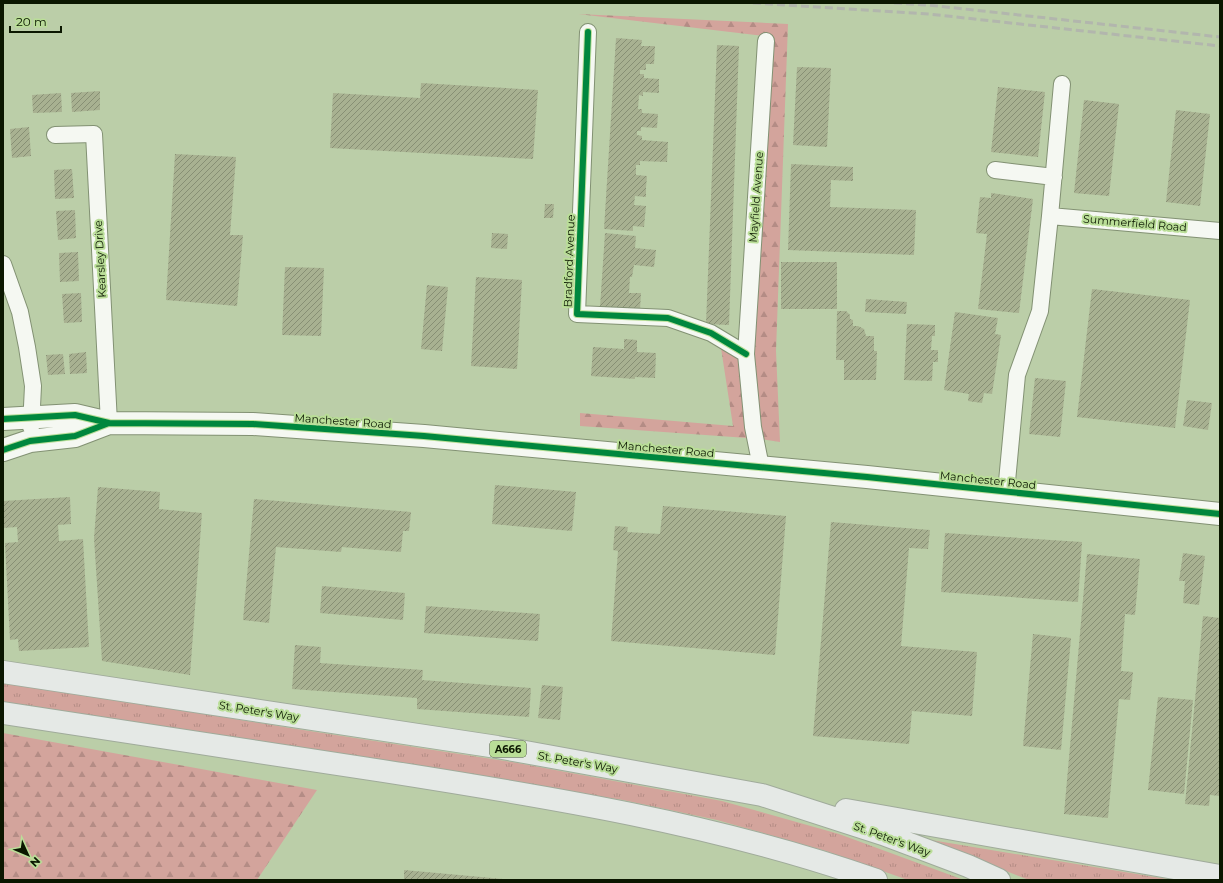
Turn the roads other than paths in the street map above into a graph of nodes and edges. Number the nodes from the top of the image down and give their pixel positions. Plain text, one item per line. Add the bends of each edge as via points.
1 (588, 32) dead end
2 (766, 41) dead end
3 (1062, 84) dead end
4 (55, 135) dead end
5 (995, 170) dead end
6 (1054, 176) junction
7 (1050, 216) junction
8 (1220, 230) edge
9 (3, 264) edge
10 (746, 354) junction
11 (31, 416) junction
12 (3, 419) edge
13 (109, 423) junction
14 (3, 441) edge
15 (30, 441) junction
16 (3, 450) edge
17 (761, 468) junction
18 (1006, 492) junction
19 (1220, 514) edge
20 (3, 672) edge
21 (3, 713) edge
22 (762, 795) junction
23 (1220, 876) edge
24 (876, 880) edge
25 (999, 880) edge

1 - 10 street, Bradford Avenue via 577,314 668,318 711,333
2 - 10 street, Mayfield Avenue
3 - 6 street
4 - 13 street, Kearsley Drive via 94,134
5 - 6 street
6 - 7 street
7 - 8 street, Summerfield Road
7 - 18 street via 1040,312 1017,375
9 - 11 street via 20,312 27,347 33,386
10 - 17 street via 753,427
11 - 12 main road, Manchester Road
11 - 13 main road, Manchester Road via 75,415
11 - 15 street
13 - 15 main road, Manchester Road via 75,436
13 - 17 main road, Manchester Road via 253,424 424,436
14 - 15 main road
15 - 16 main road, Manchester Road
17 - 18 main road, Manchester Road
18 - 19 main road, Manchester Road
20 - 22 highway, St. Peter's Way / A666 via 497,747
21 - 24 highway via 509,790 699,828 836,866
22 - 23 highway
22 - 25 highway, St. Peter's Way / A666 via 883,834

